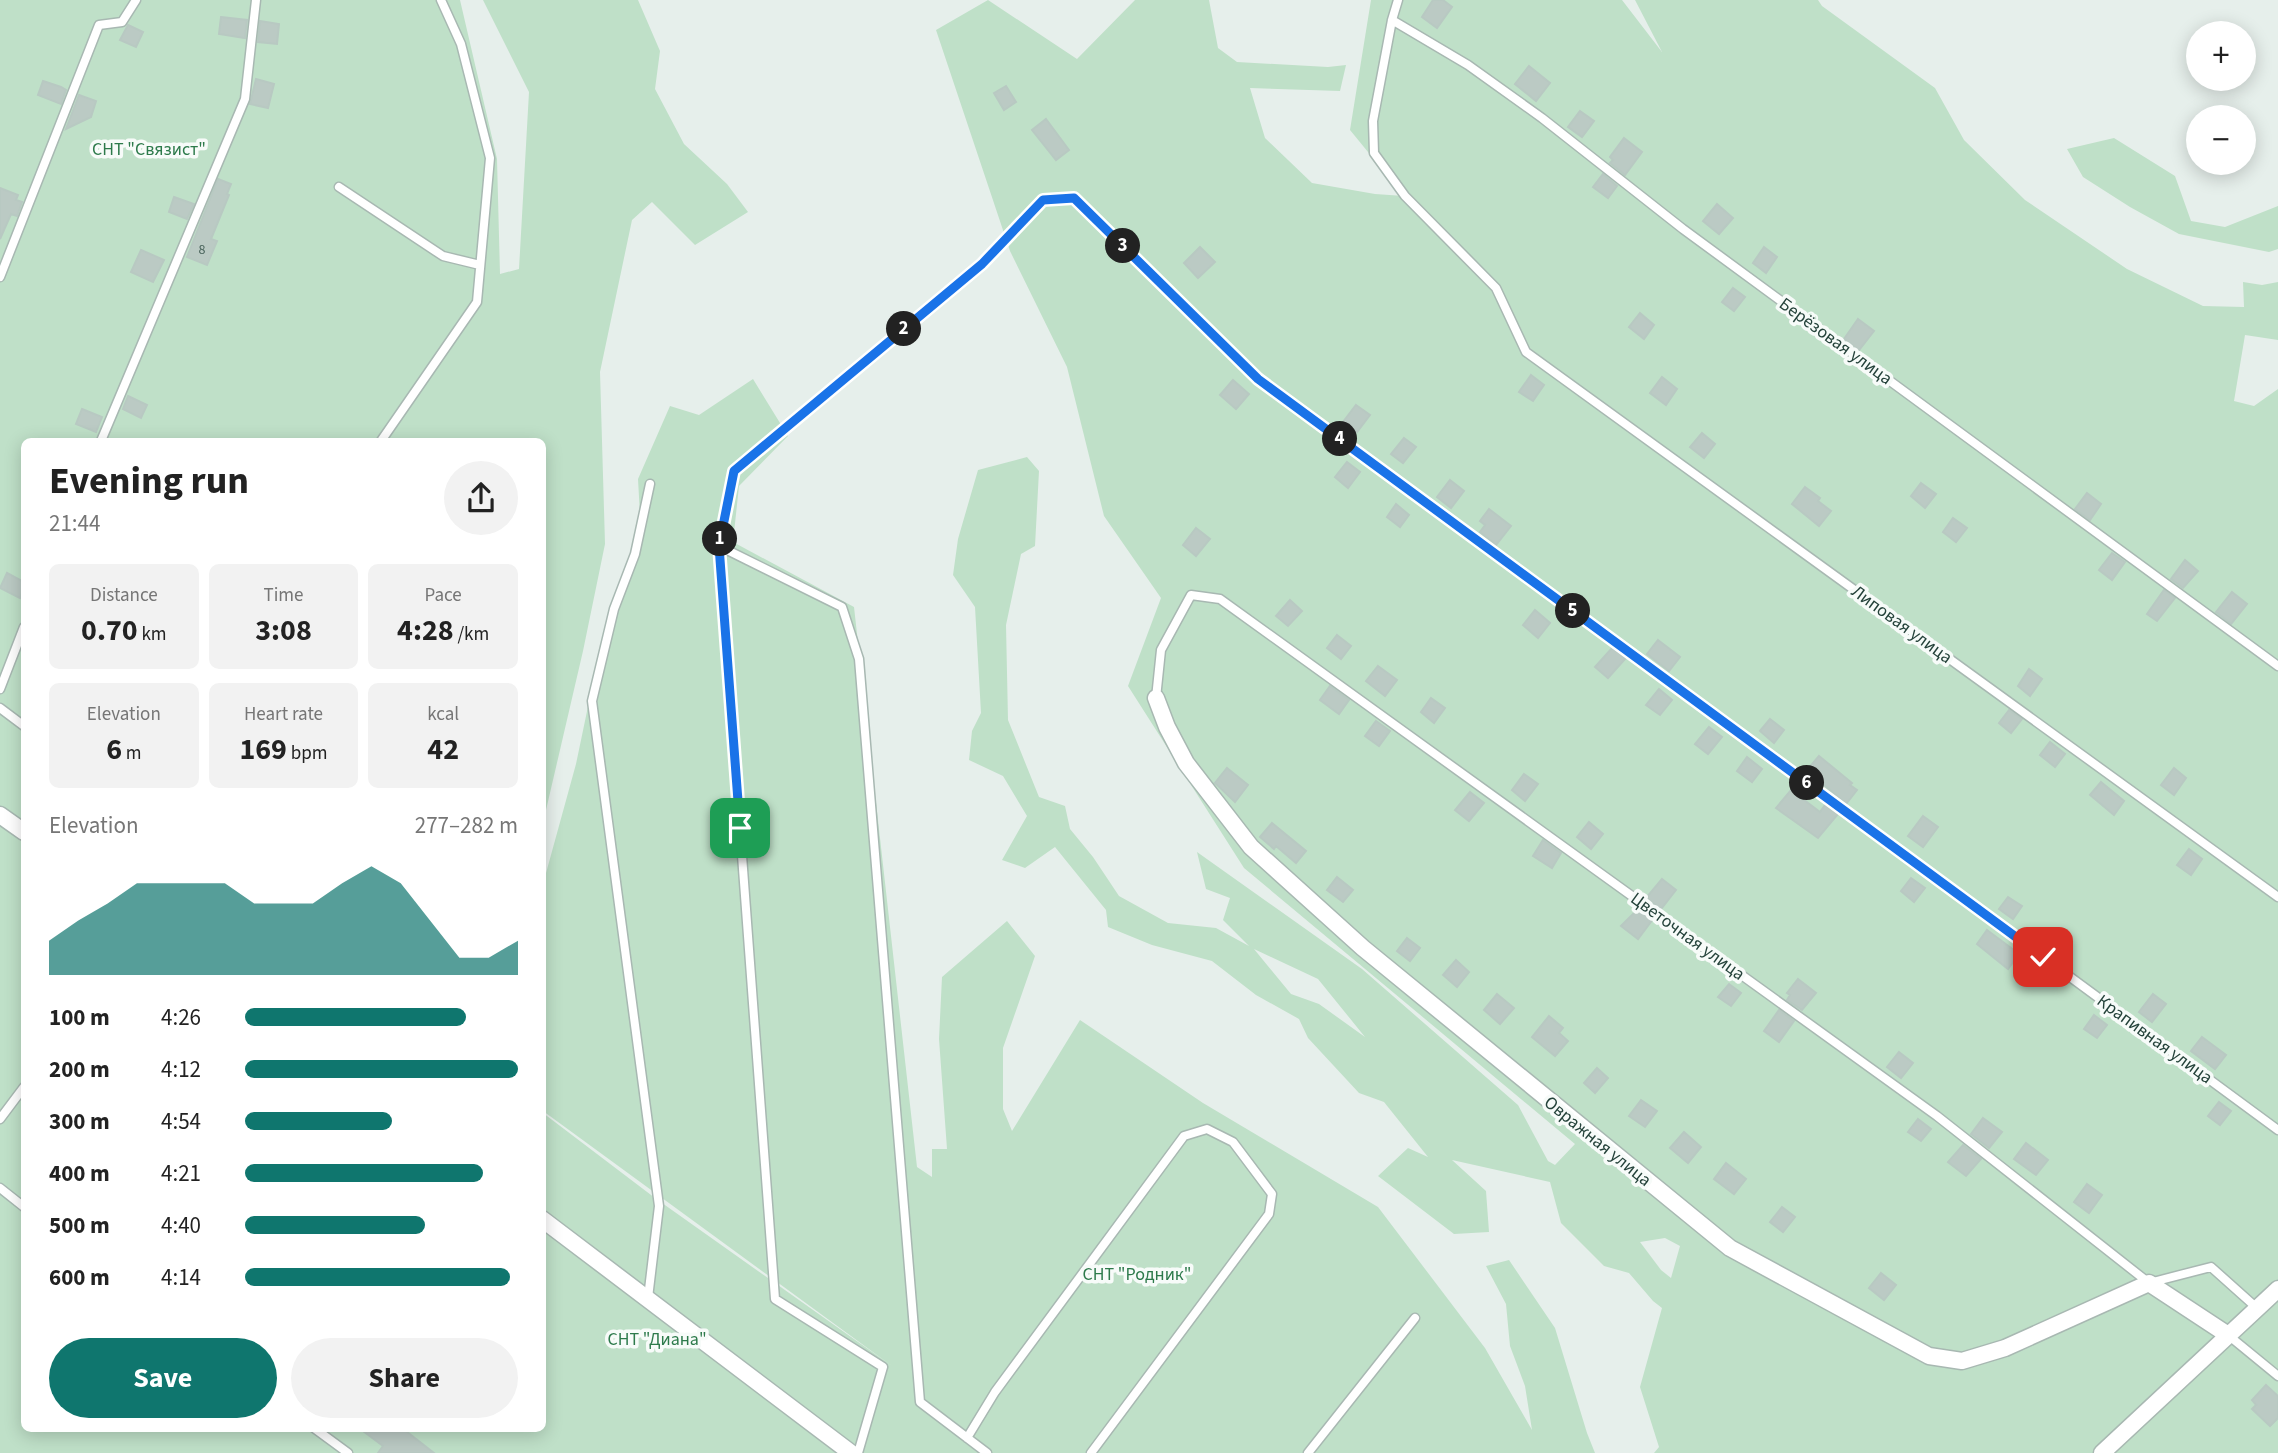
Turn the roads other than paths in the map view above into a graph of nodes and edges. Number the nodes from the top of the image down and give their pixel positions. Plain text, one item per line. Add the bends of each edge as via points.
1 (136, 0) edge
2 (256, 0) edge
3 (441, 0) edge
4 (1398, 0) edge
5 (1392, 20) junction
6 (339, 187) dead end
7 (480, 265) junction
8 (0, 277) edge
9 (102, 438) edge
10 (383, 438) edge
11 (650, 484) dead end
12 (719, 546) junction
13 (21, 635) edge
14 (2278, 666) edge
15 (0, 689) edge
16 (1156, 698) joint
17 (0, 708) edge
18 (21, 724) edge
19 (0, 814) edge
20 (21, 830) edge
21 (2278, 897) edge
22 (21, 1091) edge
23 (0, 1119) edge
24 (2278, 1130) edge
25 (0, 1188) edge
26 (21, 1205) edge
27 (546, 1222) edge
28 (2149, 1283) junction
29 (2278, 1289) edge
30 (648, 1298) junction
31 (2258, 1309) junction
32 (1415, 1318) dead end
33 (2228, 1335) junction
34 (2278, 1376) edge
35 (319, 1432) edge
36 (967, 1438) junction
37 (348, 1453) edge
38 (851, 1453) edge
39 (858, 1453) edge
40 (987, 1453) edge
41 (1091, 1453) edge
42 (1308, 1453) edge
43 (2102, 1453) edge

1 - 8 lane via 122,22 99,24
2 - 9 lane via 245,99
3 - 7 lane via 461,44 489,158
4 - 5 lane
5 - 14 lane, Берёзовая улица via 1468,65 1542,118 1683,229
5 - 21 lane, Липовая улица via 1373,121 1374,153 1405,196 1496,288 1526,352
6 - 7 lane via 443,256
7 - 10 lane via 477,302
11 - 30 lane via 635,554 614,609 592,701 659,1206
12 - 24 lane, Крапивная улица via 734,471 982,264 1043,200 1074,198 1258,379
12 - 36 lane via 842,607 859,659 920,1402
12 - 39 lane via 775,1298 883,1367
13 - 15 lane
16 - 28 street, Овражная улица via 1186,763 1251,847 1363,948 1730,1248 1929,1356 1962,1361 2005,1348
16 - 28 lane, Цветочная улица via 1161,650 1191,596 1220,599 1937,1116
17 - 18 lane
19 - 20 street
22 - 23 lane
25 - 26 lane
27 - 30 street
28 - 31 lane via 2211,1267
28 - 33 street
29 - 31 street
30 - 38 street
31 - 33 street
32 - 42 lane
33 - 34 lane
33 - 43 street
35 - 37 lane
36 - 40 lane
36 - 41 lane via 995,1392 1184,1136 1207,1129 1233,1142 1272,1194 1269,1214

